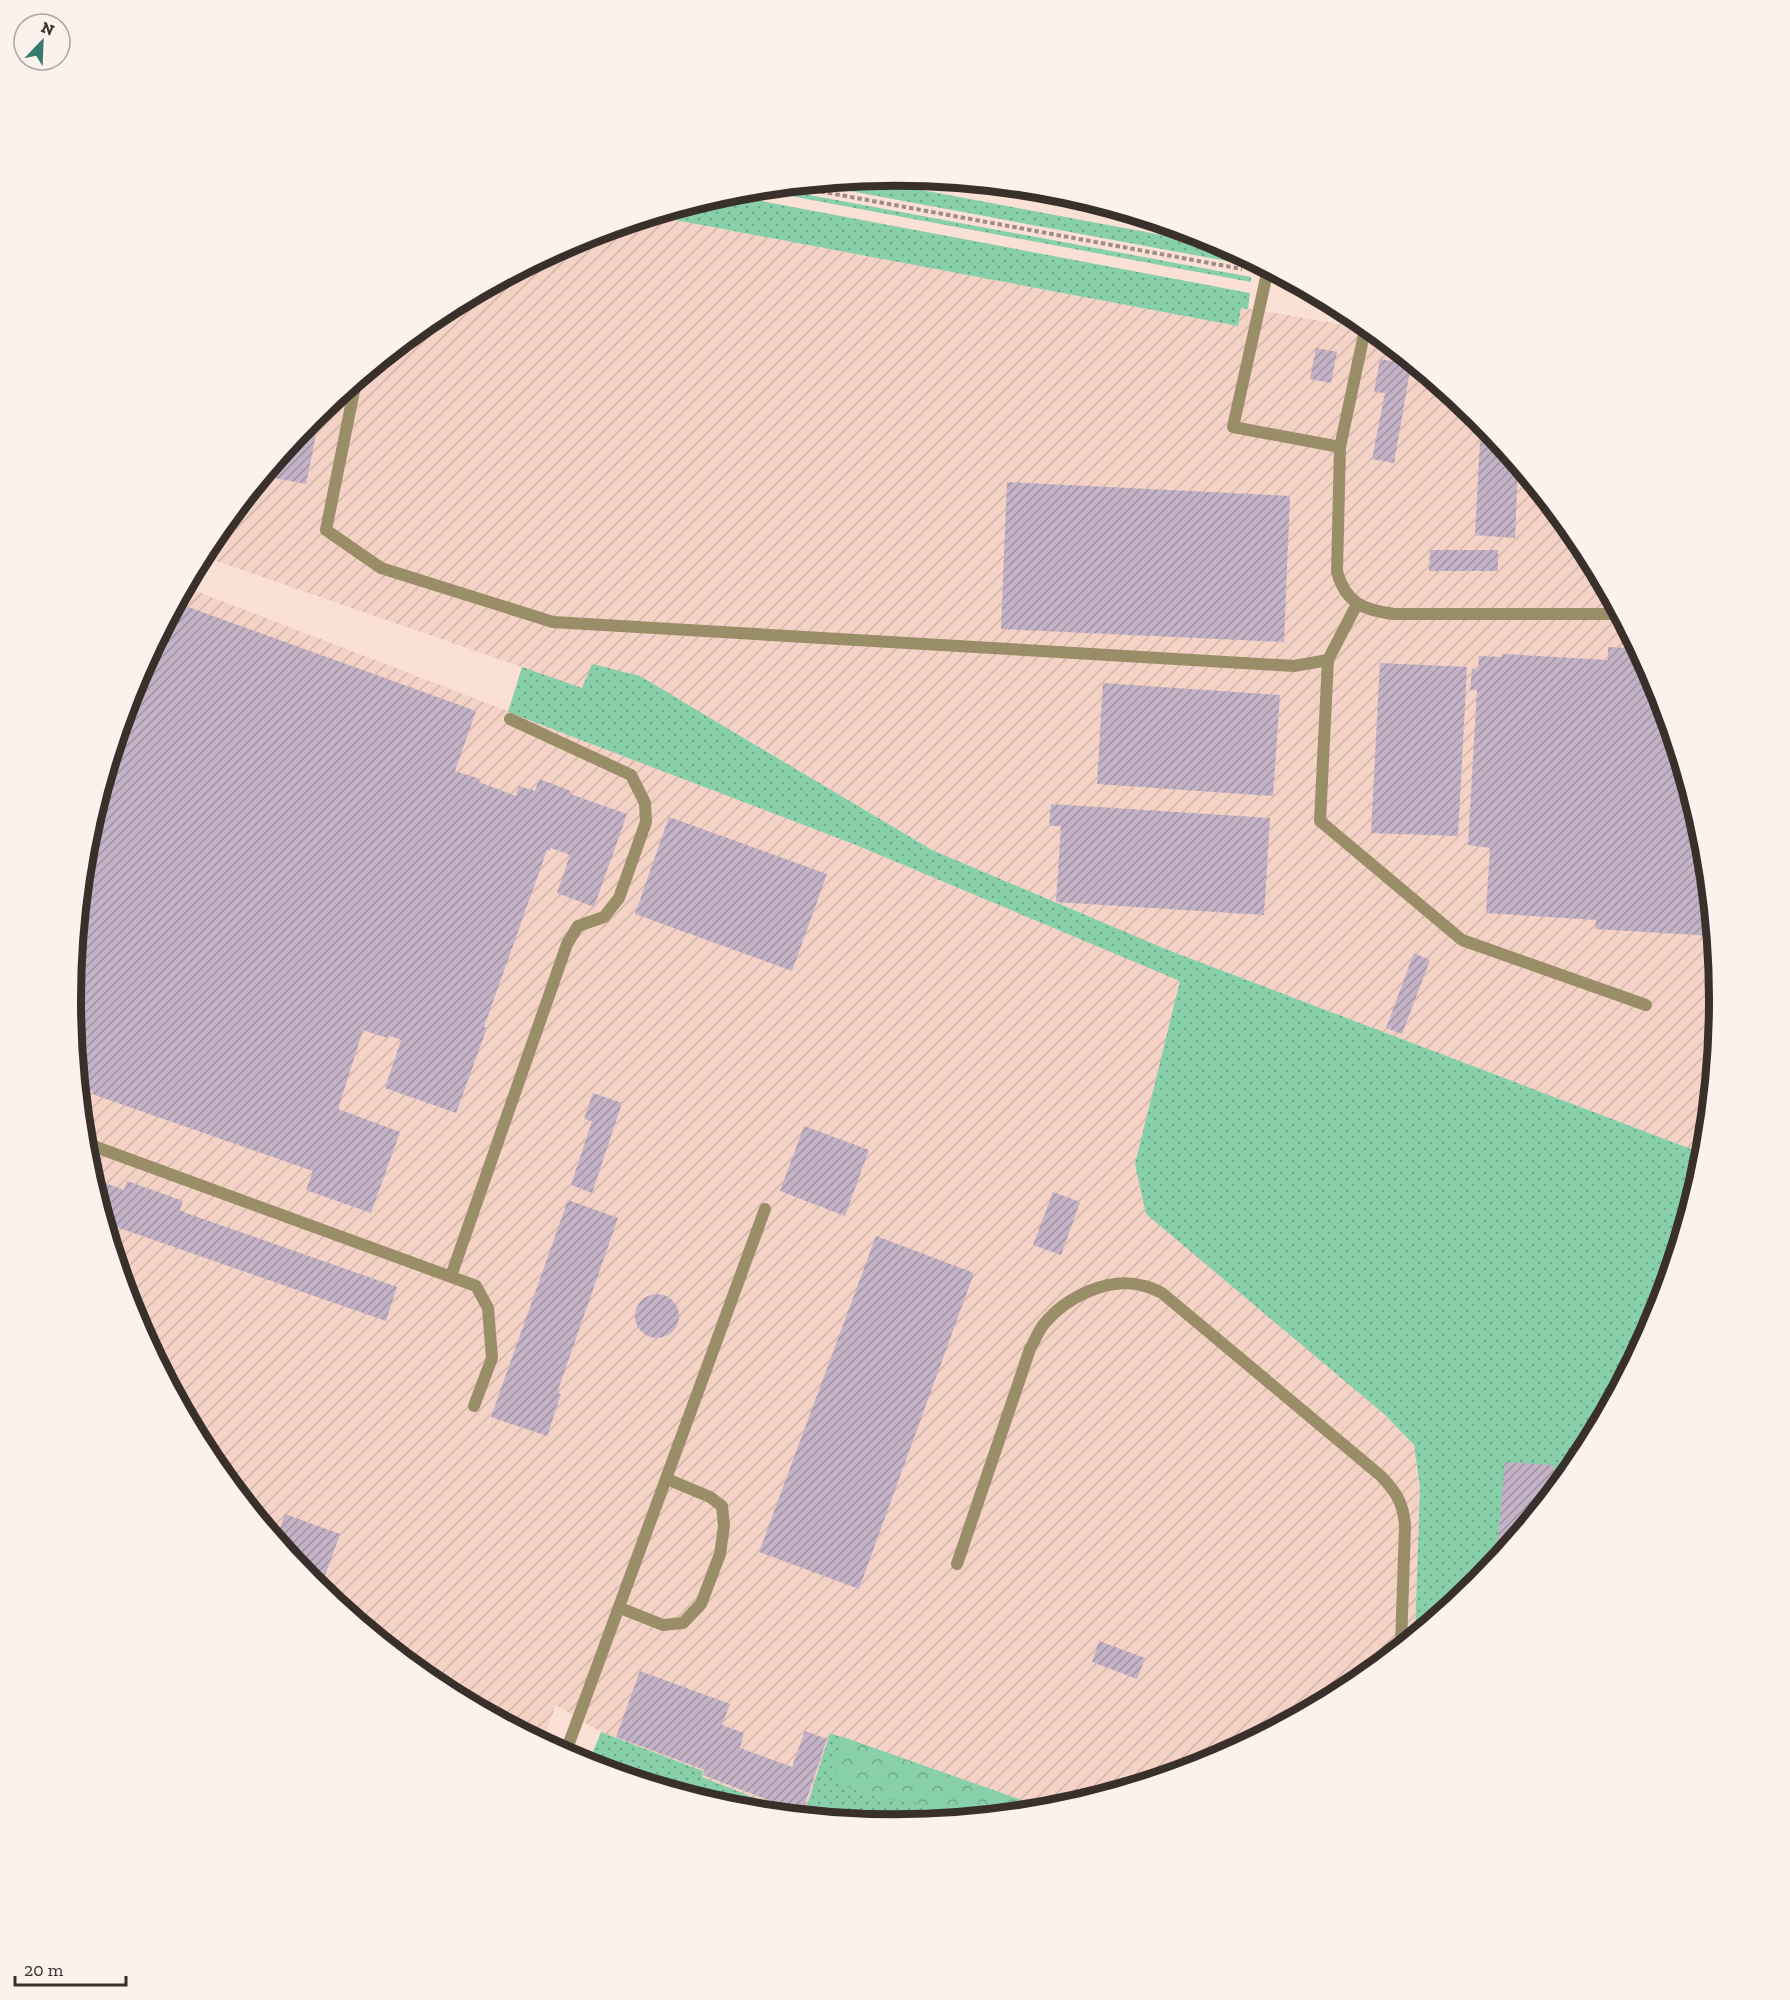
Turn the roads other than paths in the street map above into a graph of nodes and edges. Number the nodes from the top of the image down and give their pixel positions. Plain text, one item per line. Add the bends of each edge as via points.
1 (1266, 276) edge
2 (1364, 335) edge
3 (354, 392) edge
4 (1341, 447) junction
5 (1357, 604) junction
6 (1611, 614) edge
7 (1328, 660) junction
8 (510, 719) dead end
9 (1646, 1005) dead end
10 (95, 1147) edge
11 (765, 1209) dead end
12 (451, 1276) junction
13 (474, 1406) dead end
14 (667, 1479) junction
15 (957, 1564) dead end
16 (620, 1608) junction
17 (1401, 1637) edge
18 (568, 1745) edge

1 - 4 street via 1233,427
2 - 4 street
3 - 7 street via 326,530 381,568 553,622 1294,666
4 - 5 street via 1337,572 1341,588
5 - 6 street via 1394,614
5 - 7 street
7 - 9 street via 1320,821 1462,940
8 - 12 street via 631,776 645,804 646,822 619,898 604,917 578,926 567,944
10 - 12 street
11 - 14 street
12 - 13 street via 476,1287 488,1308 492,1358
14 - 16 street
14 - 16 street via 722,1506 720,1554 701,1604 682,1623 663,1625
15 - 17 street via 1030,1349 1044,1324 1089,1291 1115,1284 1143,1285 1162,1293 1394,1490 1404,1507 1405,1525
16 - 18 street

